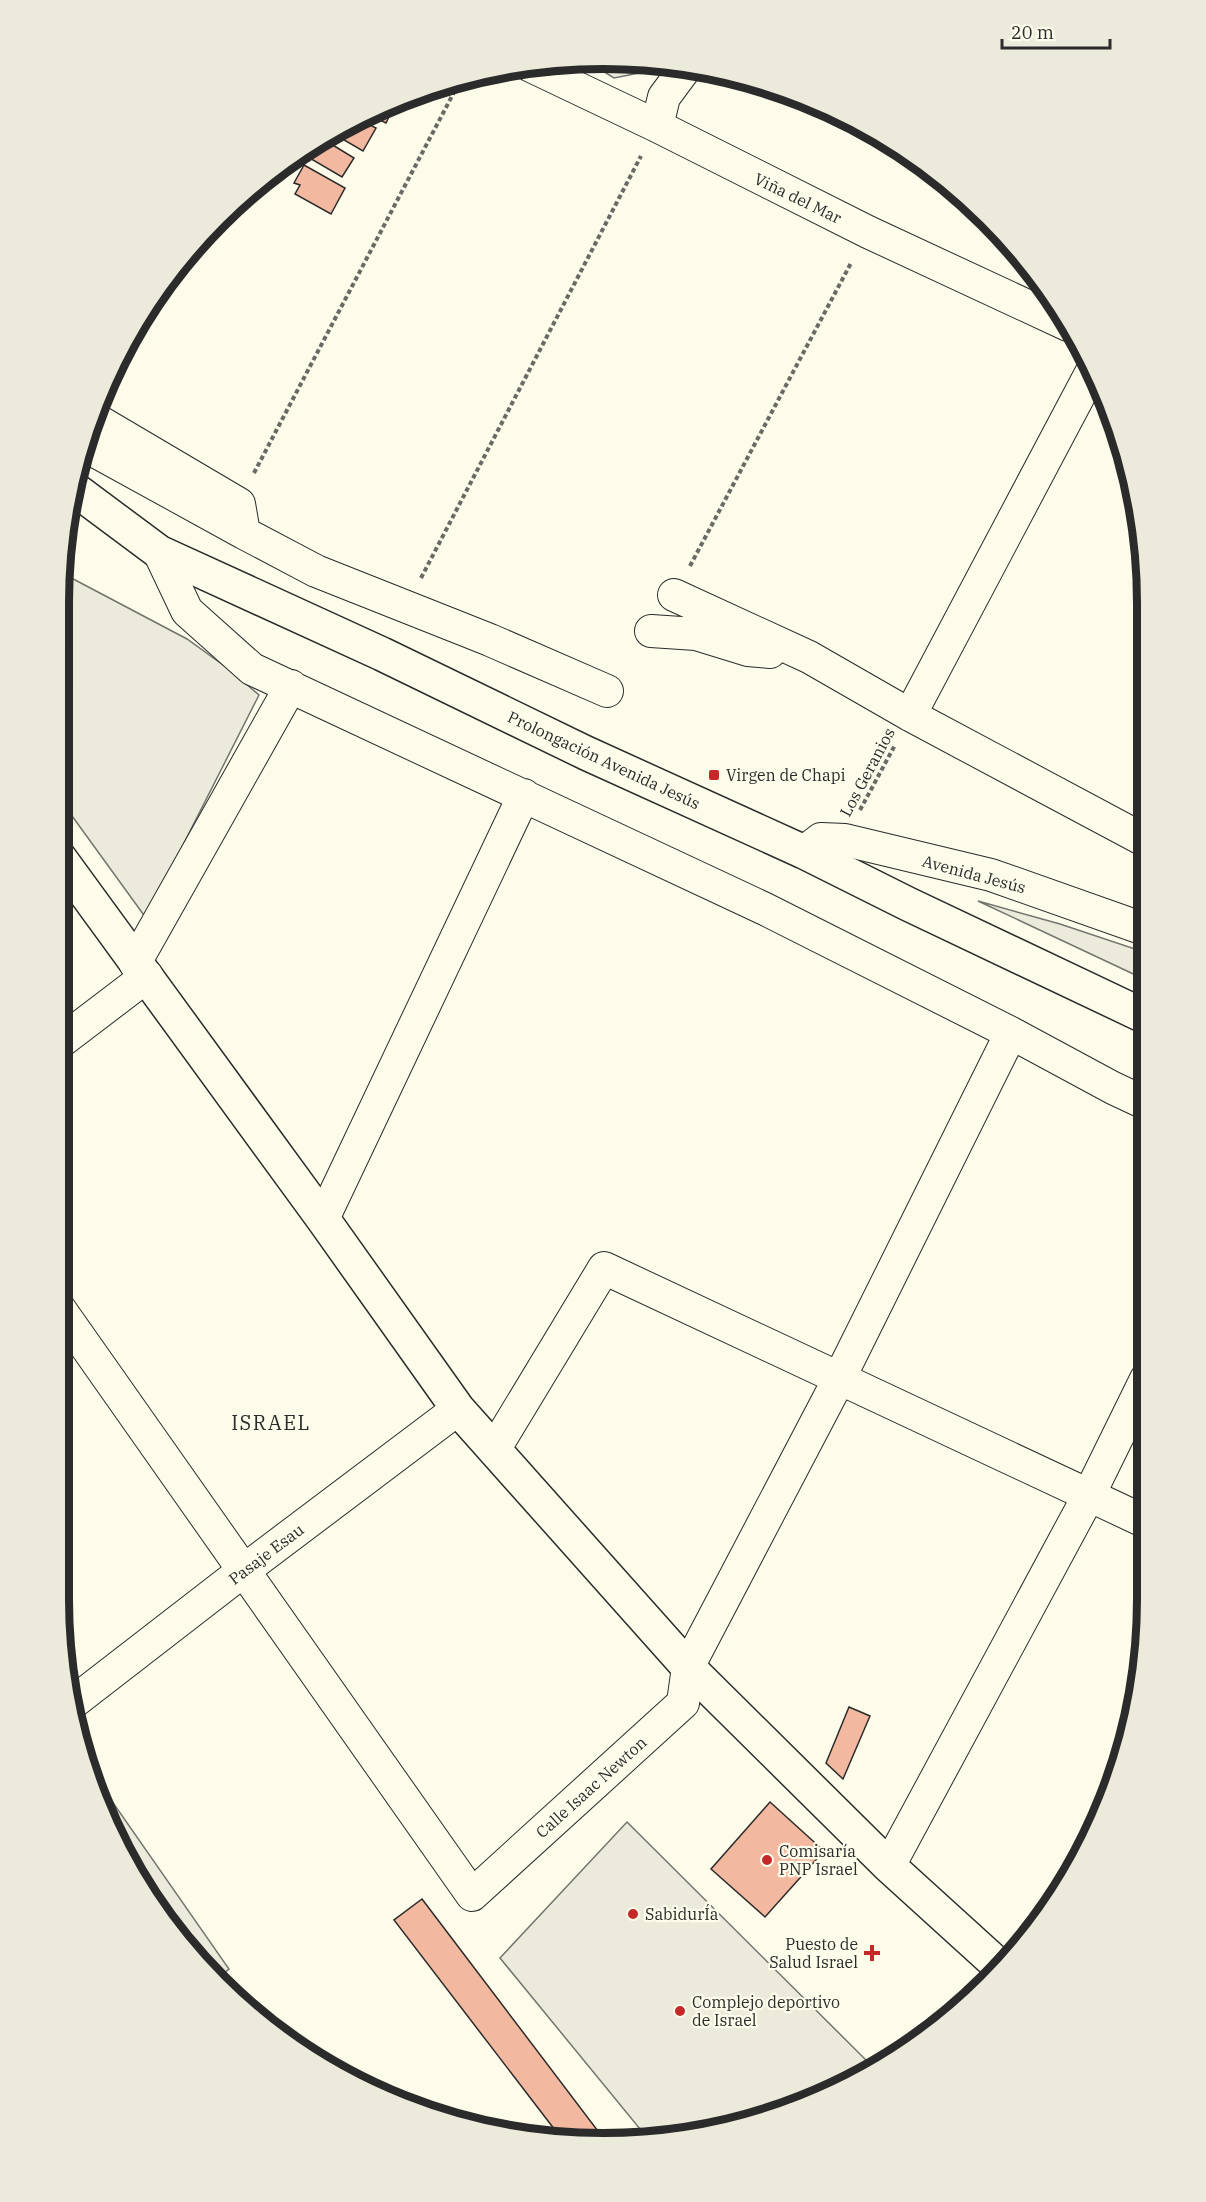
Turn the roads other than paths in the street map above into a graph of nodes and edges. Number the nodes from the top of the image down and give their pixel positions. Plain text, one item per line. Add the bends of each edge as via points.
1 (545, 73) edge
2 (680, 75) edge
3 (657, 126) junction
4 (1055, 319) edge
5 (1088, 380) edge
6 (100, 423) edge
7 (92, 449) edge
8 (80, 493) edge
9 (241, 518) junction
10 (159, 552) junction
11 (674, 595) road end
12 (651, 632) dead end
13 (809, 657) junction
14 (291, 686) junction
15 (608, 691) dead end
16 (910, 715) junction
17 (524, 795) junction
18 (1137, 836) edge
19 (804, 852) junction
20 (69, 871) edge
21 (1137, 927) edge
22 (141, 970) junction
23 (1137, 1013) edge
24 (69, 1034) edge
25 (1011, 1034) junction
26 (1137, 1098) edge
27 (323, 1219) junction
28 (69, 1322) edge
29 (839, 1379) junction
30 (1137, 1397) edge
31 (458, 1409) junction
32 (494, 1450) junction
33 (1089, 1495) junction
34 (1137, 1518) edge
35 (243, 1571) junction
36 (688, 1667) junction
37 (78, 1698) edge
38 (889, 1866) junction
39 (994, 1962) edge

1 - 3 street, Viña del Mar
2 - 3 street via 664,97
3 - 4 street, Viña del Mar via 760,180
5 - 16 street
6 - 9 street
7 - 9 street
8 - 10 street, Prolongación Avenida Jesús
9 - 15 street via 316,571
10 - 14 street via 188,610 252,669
10 - 19 street, Prolongación Avenida Jesús
11 - 13 street
12 - 13 street via 696,634 748,650
13 - 16 street
14 - 17 street
14 - 22 street
16 - 18 street
17 - 25 street via 765,909
17 - 27 street
19 - 21 street, Avenida Jesús via 820,839 845,840 991,875
19 - 23 street, Prolongación Avenida Jesús
20 - 22 street
22 - 24 street
22 - 27 street
25 - 26 street
25 - 29 street, Calle Isaac Newton
27 - 31 street
28 - 35 street
29 - 32 street via 604,1268
29 - 33 street
29 - 36 street, Calle Isaac Newton
30 - 33 street
31 - 32 street
31 - 35 street, Pasaje Esau
32 - 36 street
33 - 34 street
33 - 38 street
35 - 36 street, Calle Isaac Newton via 471,1895 683,1703
35 - 37 street, Pasaje Esau
36 - 38 street
38 - 39 street

